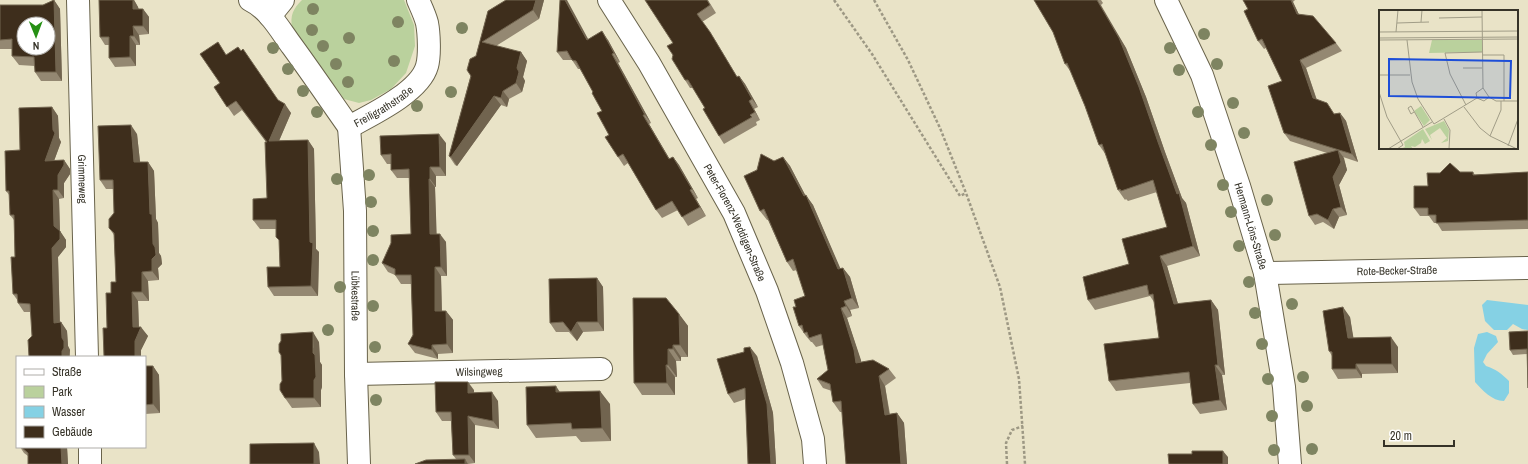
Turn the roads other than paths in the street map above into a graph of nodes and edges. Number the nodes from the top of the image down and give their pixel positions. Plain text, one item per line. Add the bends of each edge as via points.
1 (78, 0) edge
2 (250, 0) edge
3 (418, 0) edge
4 (609, 0) edge
5 (1166, 0) edge
6 (277, 8) edge
7 (349, 127) junction
8 (1528, 268) edge
9 (1265, 273) junction
10 (87, 356) edge
11 (601, 369) dead end
12 (356, 374) junction
13 (90, 448) edge
14 (90, 464) edge
15 (359, 464) edge
16 (815, 464) edge
17 (1290, 464) edge

1 - 10 street, Grimmeweg
2 - 6 street, Freiligrathstraße
3 - 7 street, Freiligrathstraße via 427,23 427,66 418,81 395,101
4 - 16 street, Peter-Florenz-Weddigen-Straße via 649,63 734,212 767,291 792,363 813,439
5 - 9 street, Hermann-Löns-Straße via 1202,75
6 - 7 street, Freiligrathstraße via 311,72
7 - 12 street, Lübkestraße via 354,211
8 - 9 street, Rote-Becker-Straße
9 - 17 street, Hermann-Löns-Straße via 1284,387
11 - 12 street, Wilsingweg
12 - 15 street, Lübkestraße
13 - 14 street

